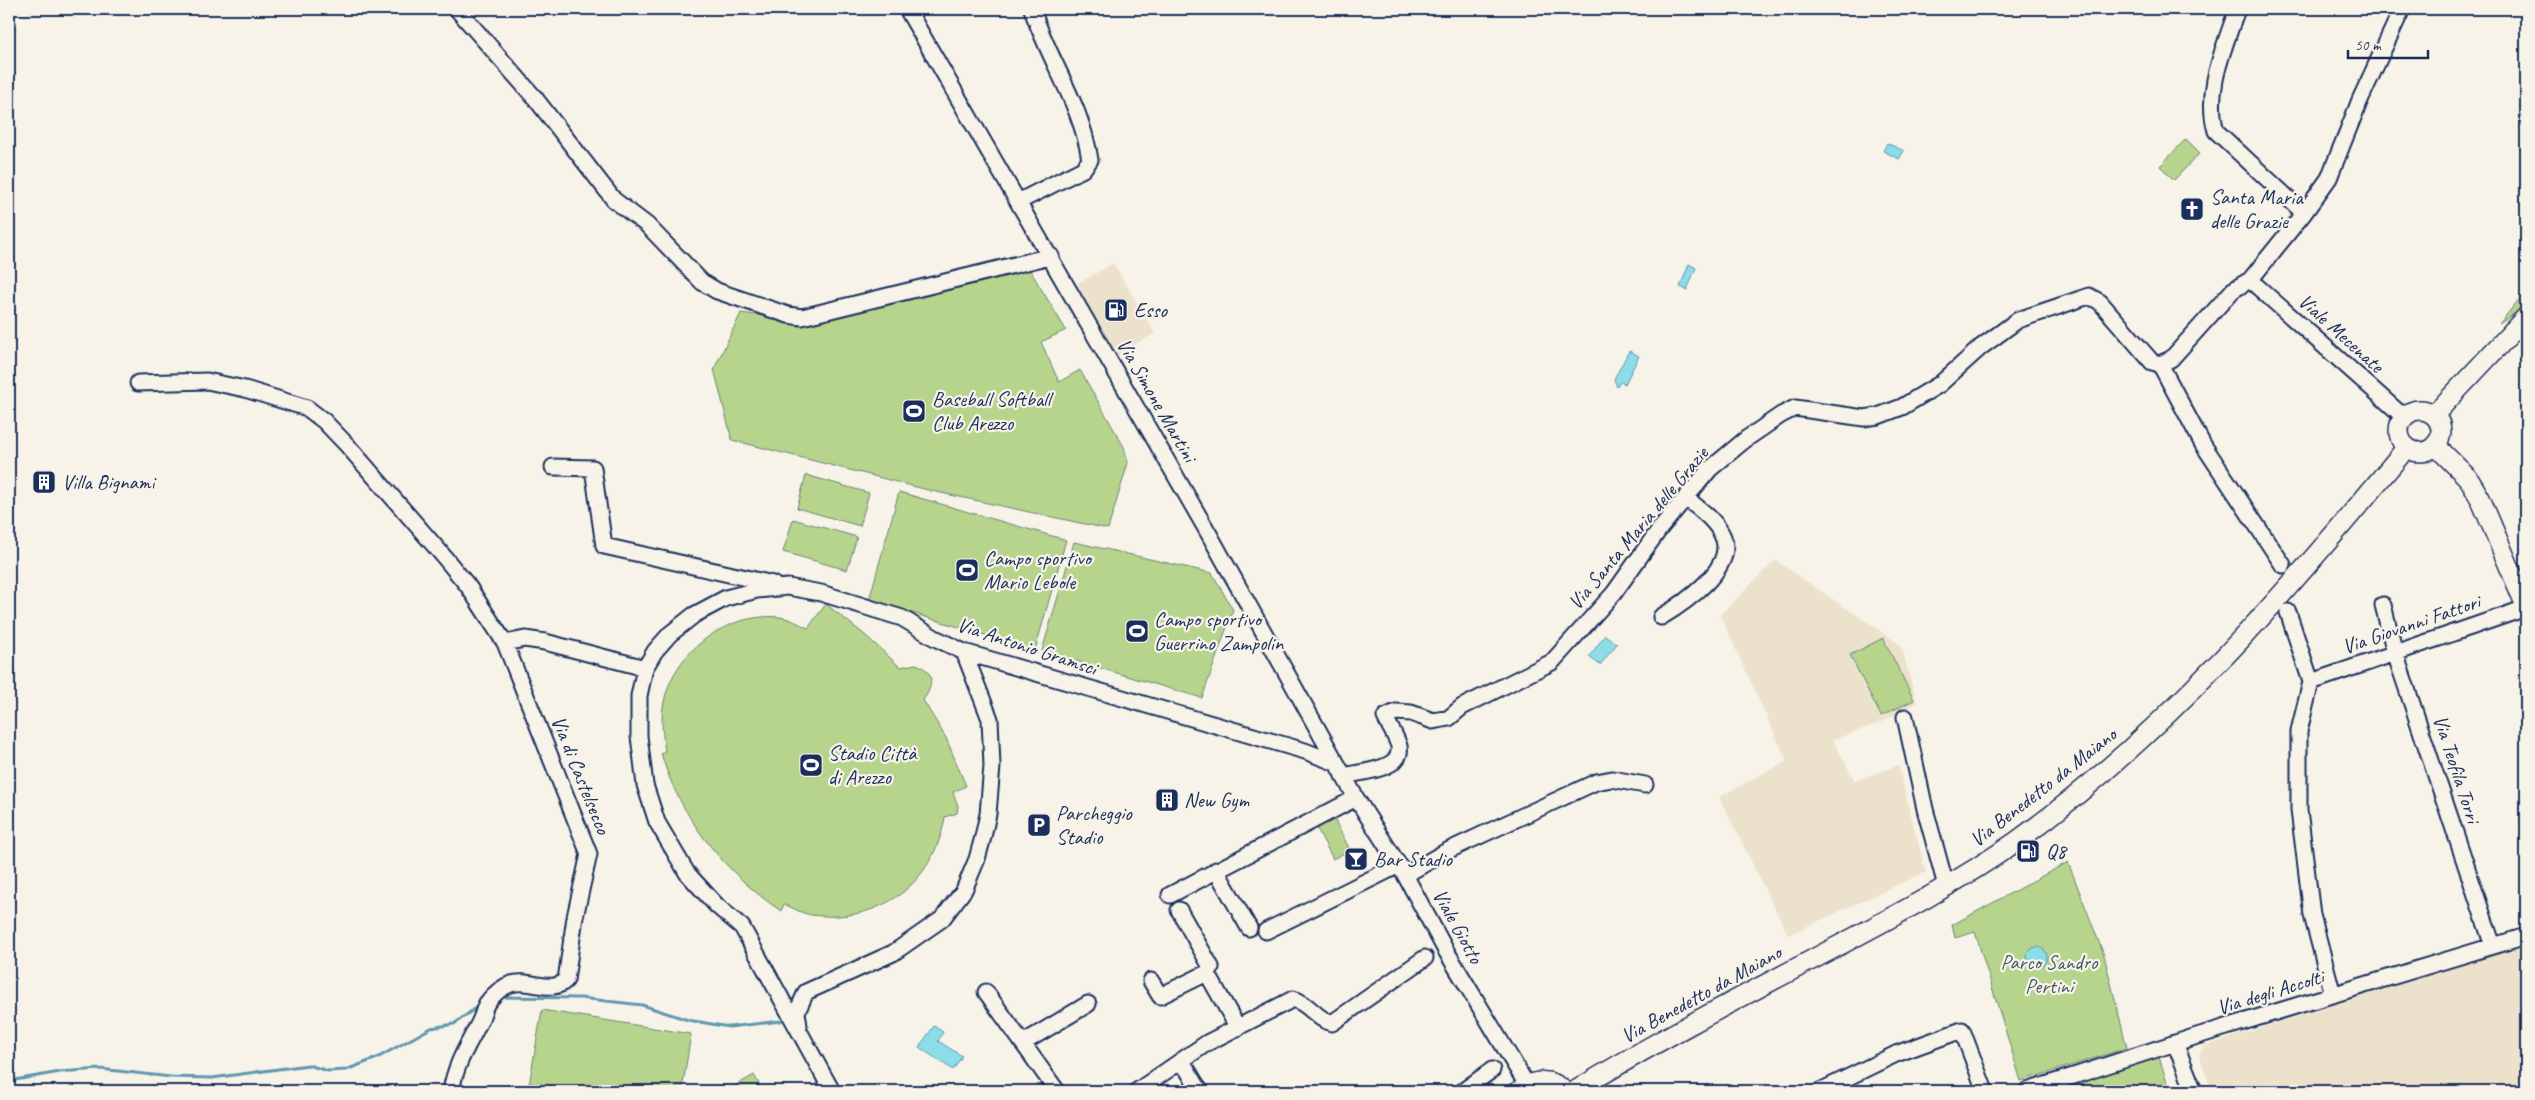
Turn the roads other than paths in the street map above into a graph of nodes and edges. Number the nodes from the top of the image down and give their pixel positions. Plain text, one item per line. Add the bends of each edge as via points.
1 (457, 9) edge
2 (907, 9) edge
3 (1032, 9) edge
4 (2237, 9) edge
5 (2402, 9) edge
6 (1018, 202) junction
7 (2304, 213) junction
8 (1051, 256) junction
9 (2250, 280) junction
10 (2526, 317) edge
11 (2160, 364) junction
12 (138, 383) dead end
13 (2434, 415) junction
14 (2404, 417) junction
15 (2435, 445) junction
16 (2407, 447) junction
17 (553, 467) dead end
18 (1686, 498) junction
19 (2283, 565) dead end
20 (788, 587) junction
21 (2524, 597) edge
22 (2383, 605) dead end
23 (2288, 612) dead end
24 (1661, 617) dead end
25 (505, 643) junction
26 (964, 652) junction
27 (2396, 653) junction
28 (645, 668) junction
29 (2311, 682) junction
30 (1905, 717) dead end
31 (1340, 770) junction
32 (1645, 785) dead end
33 (1356, 798) junction
34 (1216, 870) junction
35 (1402, 870) junction
36 (1946, 886) junction
37 (1170, 895) dead end
38 (1179, 910) dead end
39 (1248, 928) dead end
40 (1266, 931) dead end
41 (2526, 936) edge
42 (2493, 946) junction
43 (1425, 958) dead end
44 (1207, 973) junction
45 (1151, 981) dead end
46 (986, 992) dead end
47 (2333, 995) junction
48 (1088, 1004) dead end
49 (1238, 1028) junction
50 (801, 1034) junction
51 (1023, 1043) junction
52 (2175, 1044) junction
53 (1182, 1061) junction
54 (1492, 1070) dead end
55 (1523, 1088) edge
56 (451, 1091) edge
57 (832, 1091) edge
58 (1057, 1091) edge
59 (1137, 1091) edge
60 (1200, 1091) edge
61 (1463, 1091) edge
62 (1564, 1091) edge
63 (1575, 1091) edge
64 (1820, 1091) edge
65 (1986, 1091) edge
66 (2027, 1091) edge
67 (2194, 1091) edge

1 - 8 street via 535,98 614,200 648,225 702,282 717,291 788,315 802,316
2 - 6 street, Via Simone Martini
3 - 6 street via 1072,97 1088,143 1090,160 1083,169
4 - 7 street via 2214,82 2212,119 2216,131
5 - 7 street via 2329,178
6 - 8 street, Via Simone Martini
7 - 9 street
8 - 31 street, Via Simone Martini
9 - 11 street via 2233,290 2171,359
9 - 14 street, Viale Mecenate
10 - 13 main road
11 - 18 street, Via Santa Maria delle Grazie via 2152,362 2100,302 2089,296 2018,320 1981,346 1940,384 1902,407 1864,418 1795,408 1781,415 1710,469
11 - 19 street via 2202,443
12 - 25 street, Via di Castelsecco via 206,381 307,408 347,445 440,552 468,586
13 - 14 main road via 2418,410
13 - 15 main road via 2440,430
14 - 16 main road via 2399,433
15 - 16 main road via 2418,451
15 - 21 main road via 2468,478 2480,498
16 - 36 main road, Via Benedetto da Maiano via 2288,588 2162,720 2016,841
17 - 20 street via 593,468 604,546
18 - 24 street via 1714,523 1723,538 1723,557 1712,576 1694,595
18 - 31 street, Via Santa Maria delle Grazie via 1614,593 1552,662 1462,707 1449,718 1433,721 1411,713 1396,712 1385,717 1399,747 1396,760 1387,768
20 - 26 street, Via Antonio Gramsci via 822,593 902,618
20 - 28 street, Via Antonio Gramsci via 756,590 726,598 694,615 670,634
21 - 27 street, Via Giovanni Fattori
22 - 27 street, Via Teofila Torri
23 - 29 street
25 - 28 street via 525,639 545,642
25 - 56 street, Via di Castelsecco via 589,854 566,980 554,987 528,982 512,984 498,991 487,1003 460,1056
26 - 31 street, Via Antonio Gramsci via 1279,743
26 - 50 street via 990,719 992,766 988,814 977,859 964,890 942,919 894,953 806,992 797,1012
27 - 29 street, Via Giovanni Fattori
27 - 42 street, Via Teofila Torri
28 - 50 street via 639,696 639,736 645,786 657,822 687,873 717,906 742,927
29 - 47 street via 2299,731 2299,810 2312,915
30 - 36 street
31 - 33 street, Viale Giotto
32 - 35 street via 1612,779 1596,782
33 - 34 street
33 - 35 street, Viale Giotto
34 - 37 street
34 - 39 street
35 - 40 street
35 - 55 street, Viale Giotto
36 - 63 main road, Via Benedetto da Maiano via 1707,1015
38 - 44 street via 1211,967
41 - 42 street, Via degli Accolti
42 - 47 street, Via degli Accolti
43 - 49 street via 1332,1023 1326,1022 1303,1001 1293,999
44 - 45 street via 1160,996
44 - 49 street
46 - 51 street
47 - 52 street, Via degli Accolti
48 - 51 street
49 - 53 street via 1207,1043
50 - 57 street
51 - 58 street
52 - 66 street, Via degli Accolti
52 - 67 street
53 - 59 street
53 - 60 street
54 - 61 street
55 - 62 main road via 1545,1081
64 - 65 street via 1896,1054 1962,1030

